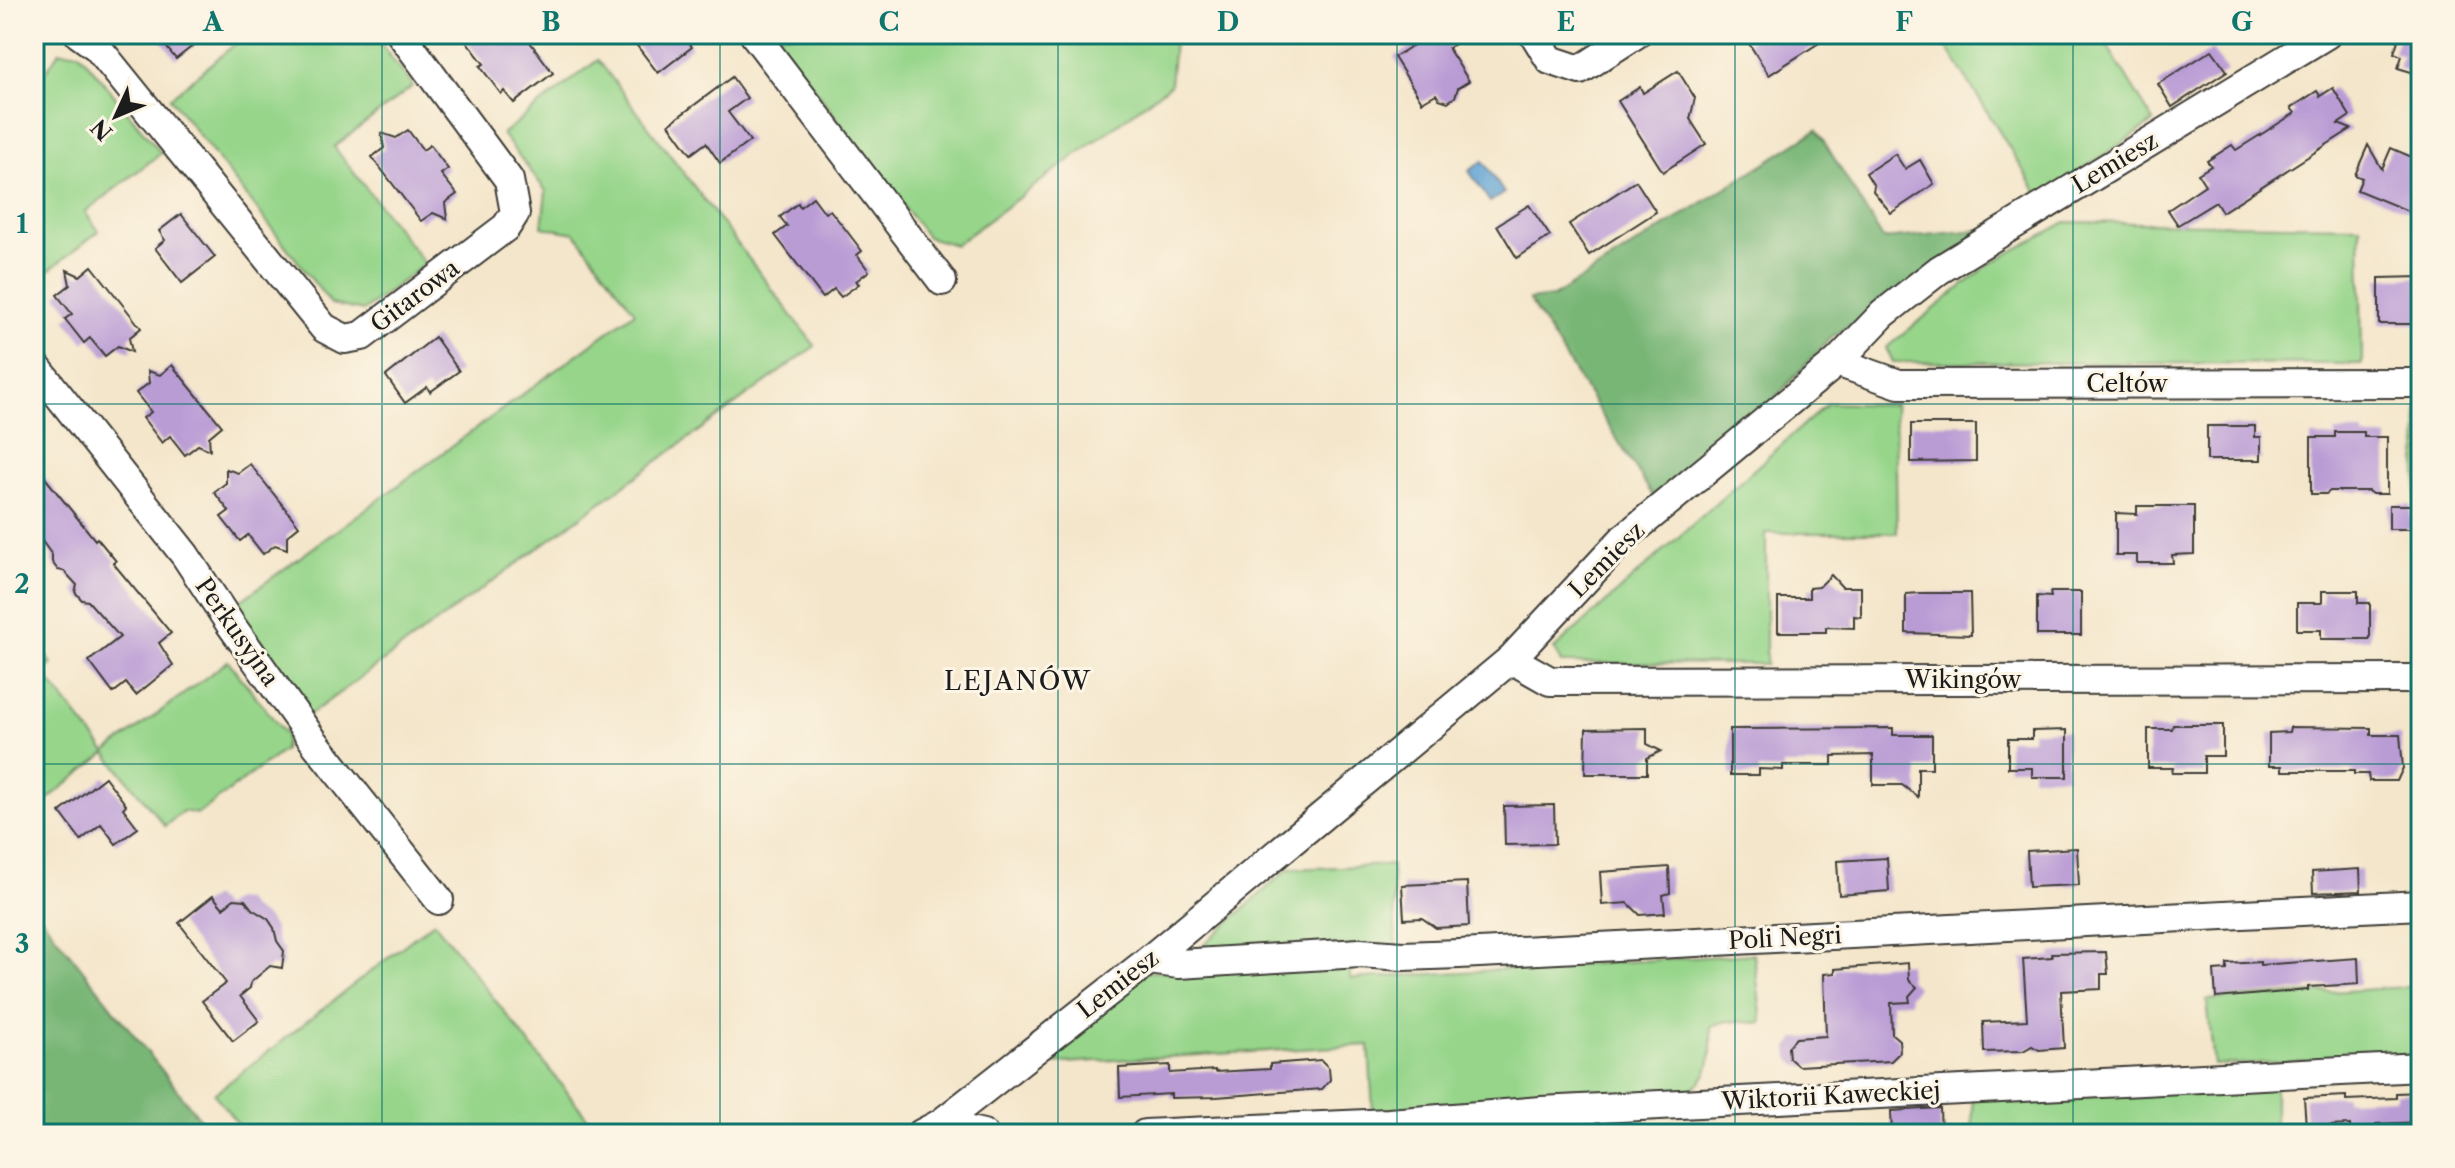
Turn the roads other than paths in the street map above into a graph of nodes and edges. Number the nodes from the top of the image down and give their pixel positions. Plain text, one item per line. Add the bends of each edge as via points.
1 (79, 34) edge
2 (401, 34) edge
3 (754, 34) edge
4 (1534, 34) edge
5 (1636, 34) edge
6 (2327, 34) edge
7 (942, 281) dead end
8 (1837, 362) junction
9 (34, 364) edge
10 (2421, 383) edge
11 (1511, 659) junction
12 (2421, 679) edge
13 (439, 900) dead end
14 (2421, 905) edge
15 (1149, 960) junction
16 (2421, 1067) edge
17 (931, 1129) edge
18 (983, 1134) edge
19 (1145, 1134) edge

1 - 2 street, Gitarowa via 97,47 324,328 345,339 362,336 506,227 515,213 509,180
3 - 7 street
4 - 5 street via 1550,60 1580,70
6 - 8 street, Lemiesz via 1939,270 1883,314
8 - 10 street, Celtów via 1899,384
8 - 11 street, Lemiesz via 1624,538
9 - 13 street, Perkusyjna via 185,555 315,743
11 - 12 street, Wikingów via 1550,681
11 - 15 street, Lemiesz
14 - 15 street, Poli Negri via 1459,954 1360,953 1179,964
15 - 17 street, Lemiesz
16 - 19 street, Wiktorii Kaweckiej
17 - 18 street

